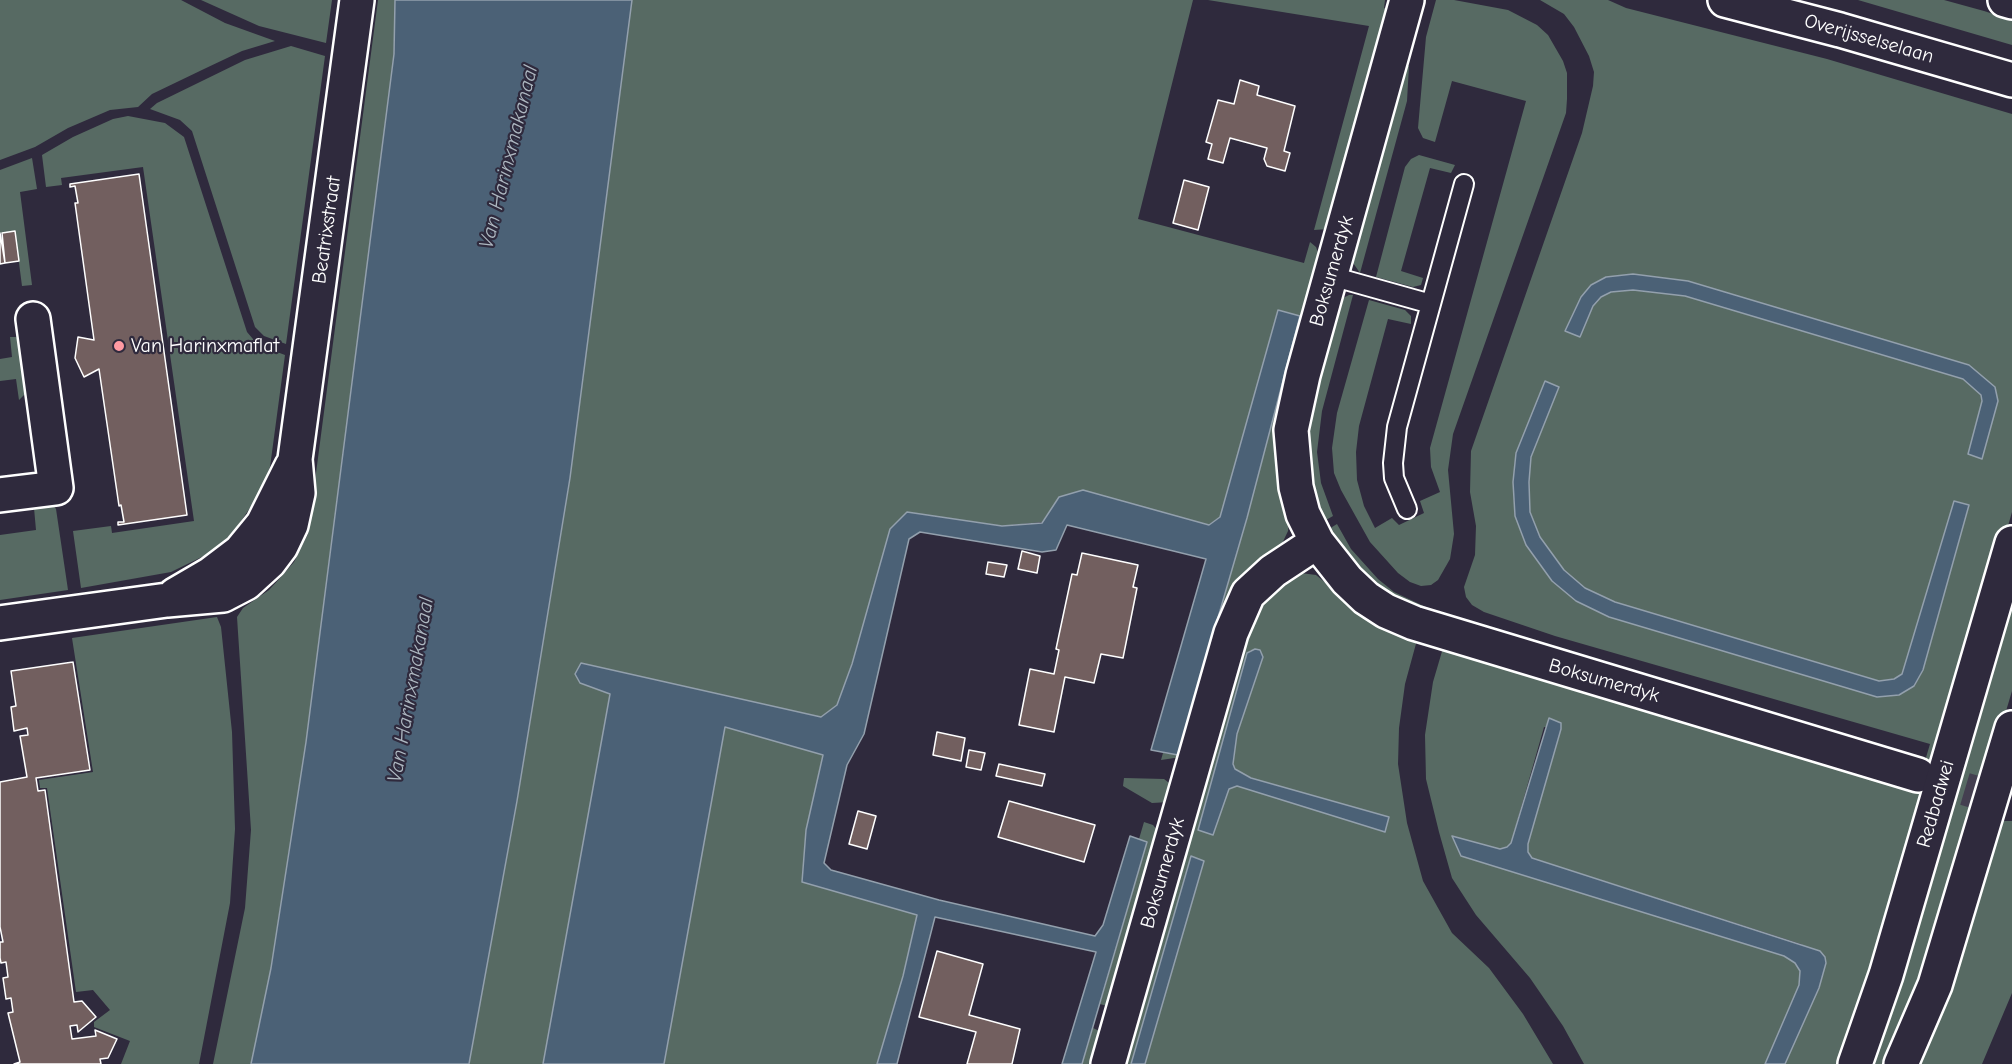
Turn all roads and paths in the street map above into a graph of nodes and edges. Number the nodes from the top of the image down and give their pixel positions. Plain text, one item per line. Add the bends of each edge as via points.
1 (357, 0) edge
2 (1407, 0) edge
3 (1725, 0) edge
4 (2005, 0) edge
5 (2012, 2) edge
6 (2012, 81) edge
7 (1464, 184) dead end
8 (1331, 276) junction
9 (1431, 304) junction
10 (33, 319) dead end
11 (0, 495) edge
12 (1407, 508) dead end
13 (1317, 542) junction
14 (2012, 543) edge
15 (0, 623) edge
16 (2012, 728) edge
17 (1918, 775) tunnel mouth
18 (1108, 1064) edge
19 (1855, 1064) edge
20 (1901, 1064) edge

1 - 15 street, Beatrixstraat via 296,459 262,524 240,552 167,600
2 - 8 street, Boksumerdyk
3 - 6 street, Overijsselselaan
4 - 5 street
7 - 9 lane
8 - 9 lane
8 - 13 street, Boksumerdyk via 1291,430 1296,487 1303,514
9 - 12 lane via 1394,445 1394,478
10 - 11 street via 56,488
13 - 17 street, Boksumerdyk via 1366,598 1414,623
13 - 18 street, Boksumerdyk via 1273,571 1248,594 1231,633
14 - 19 street, Redbadwei via 1886,975
16 - 20 street via 1935,984

